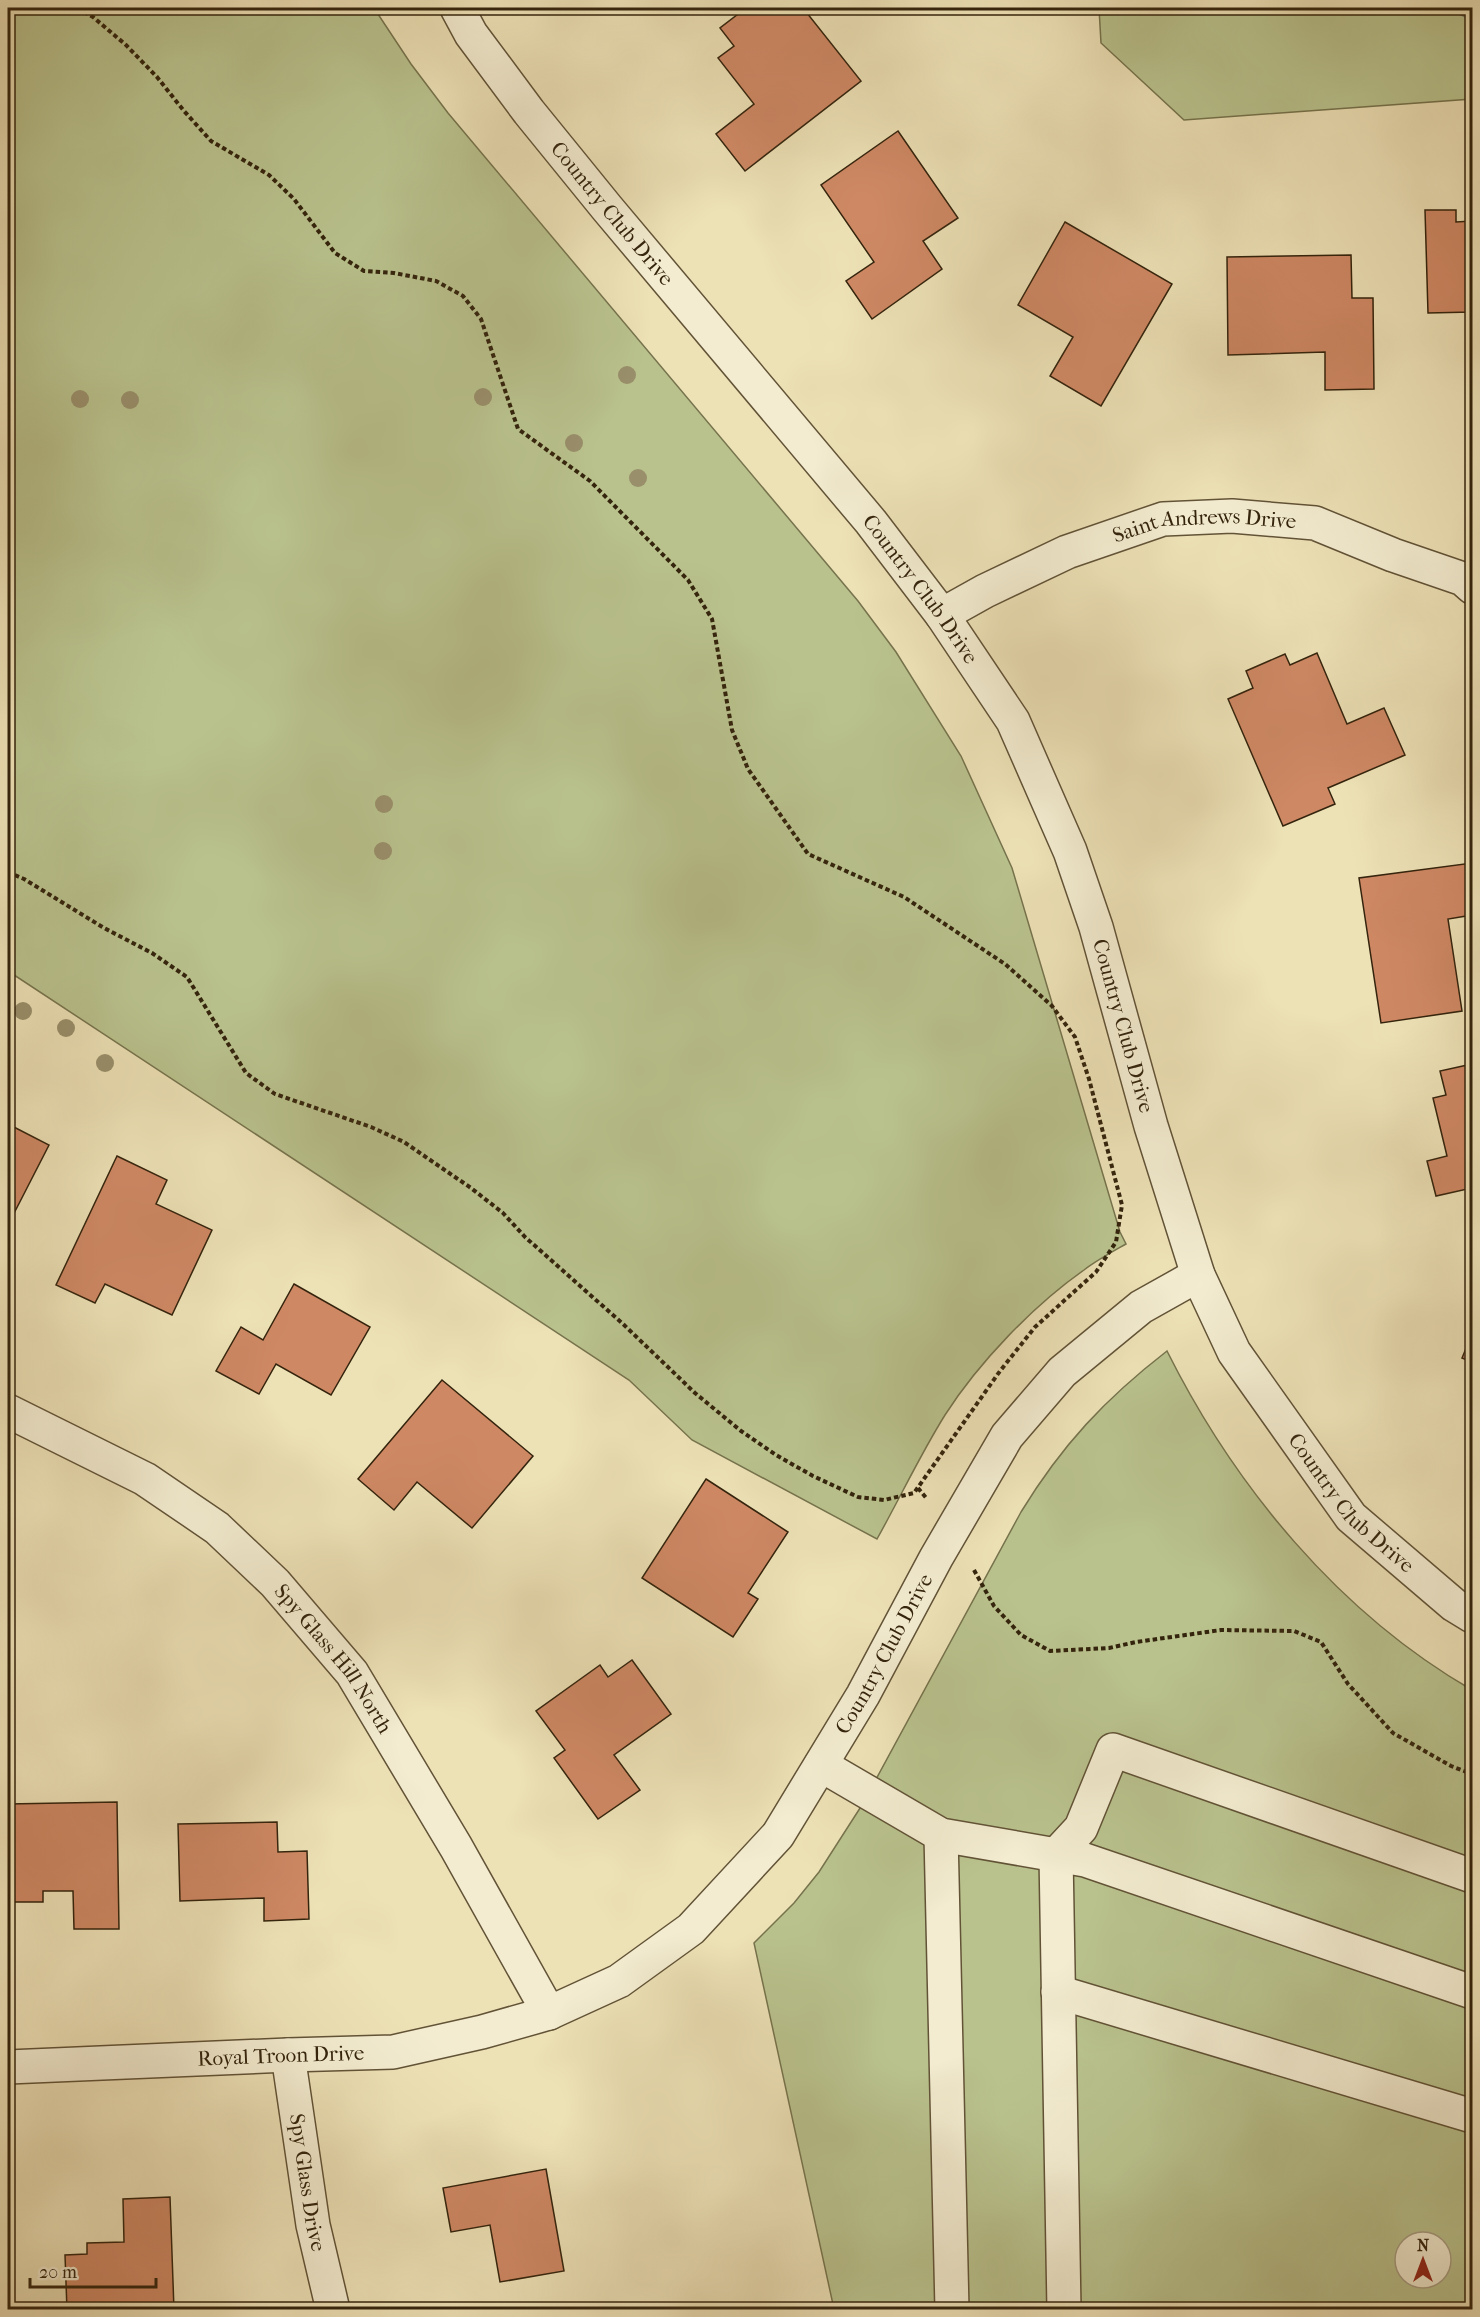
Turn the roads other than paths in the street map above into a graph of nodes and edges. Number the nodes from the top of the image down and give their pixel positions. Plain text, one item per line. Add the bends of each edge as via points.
1 (457, 8) edge
2 (1469, 578) edge
3 (942, 615) junction
4 (1198, 1275) junction
5 (8, 1411) edge
6 (1473, 1617) edge
7 (821, 1765) junction
8 (941, 1835) junction
9 (1056, 1855) junction
10 (1473, 1876) edge
11 (1058, 1992) junction
12 (1473, 1992) edge
13 (549, 2013) junction
14 (288, 2055) junction
15 (8, 2067) edge
16 (1473, 2116) edge
17 (333, 2310) edge
18 (952, 2310) edge
19 (1064, 2310) edge

1 - 3 street, Country Club Drive via 471,34 529,112 871,522
2 - 3 street, Saint Andrews Drive via 1393,555 1315,523 1232,516 1163,519 1066,552
3 - 4 street, Country Club Drive via 1013,721 1070,851
4 - 6 street, Country Club Drive via 1234,1352 1351,1517
4 - 7 street, Country Club Drive via 1141,1307 1062,1372 1007,1436
5 - 13 street, Spy Glass Hill North via 145,1479 218,1528 275,1583 352,1673
7 - 8 street
7 - 13 street, Country Club Drive via 778,1835 691,1929 619,1981
8 - 9 street
8 - 18 street
9 - 10 street via 1081,1828 1113,1750
9 - 11 street
9 - 12 street via 1085,1860
11 - 16 street
11 - 19 street
13 - 14 street, Royal Troon Drive via 393,2052
14 - 15 street, Royal Troon Drive
14 - 17 street, Spy Glass Drive via 313,2225

